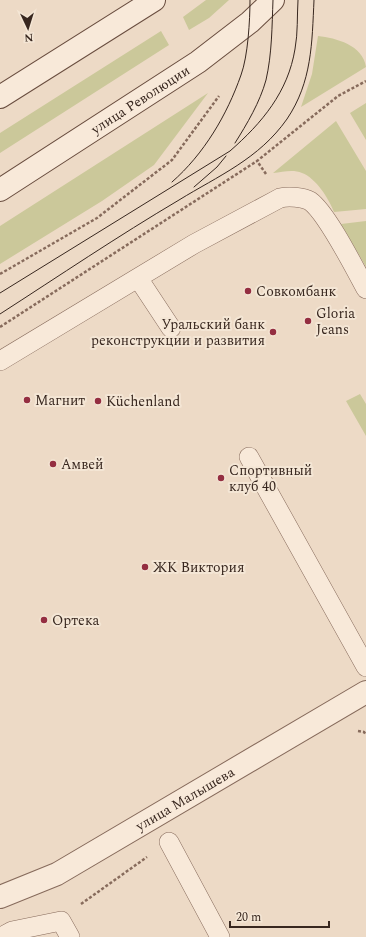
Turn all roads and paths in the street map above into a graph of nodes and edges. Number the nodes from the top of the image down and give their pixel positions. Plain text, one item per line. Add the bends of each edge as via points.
1 (154, 0) edge
2 (273, 0) edge
3 (366, 81) edge
4 (219, 96) dead end
5 (0, 97) edge
6 (257, 161) junction
7 (0, 190) edge
8 (280, 198) junction
9 (0, 274) edge
10 (138, 278) junction
11 (366, 289) edge
12 (0, 327) edge
13 (171, 328) dead end
14 (0, 361) edge
15 (249, 457) dead end
16 (366, 667) edge
17 (366, 692) edge
18 (169, 842) dead end
19 (0, 897) edge
20 (2, 937) edge
21 (70, 937) edge
22 (220, 937) edge

1 - 5 main road
2 - 7 main road, улица Революции via 250,22 198,62
3 - 6 path via 338,96
4 - 9 path via 172,160 97,218
6 - 8 path
6 - 12 path
8 - 10 lane via 194,244
8 - 11 lane via 288,196 309,201 325,219
10 - 13 lane
10 - 14 lane
15 - 16 lane
17 - 19 main road, улица Малышева via 57,874
18 - 22 lane
20 - 21 lane via 12,931 61,921

